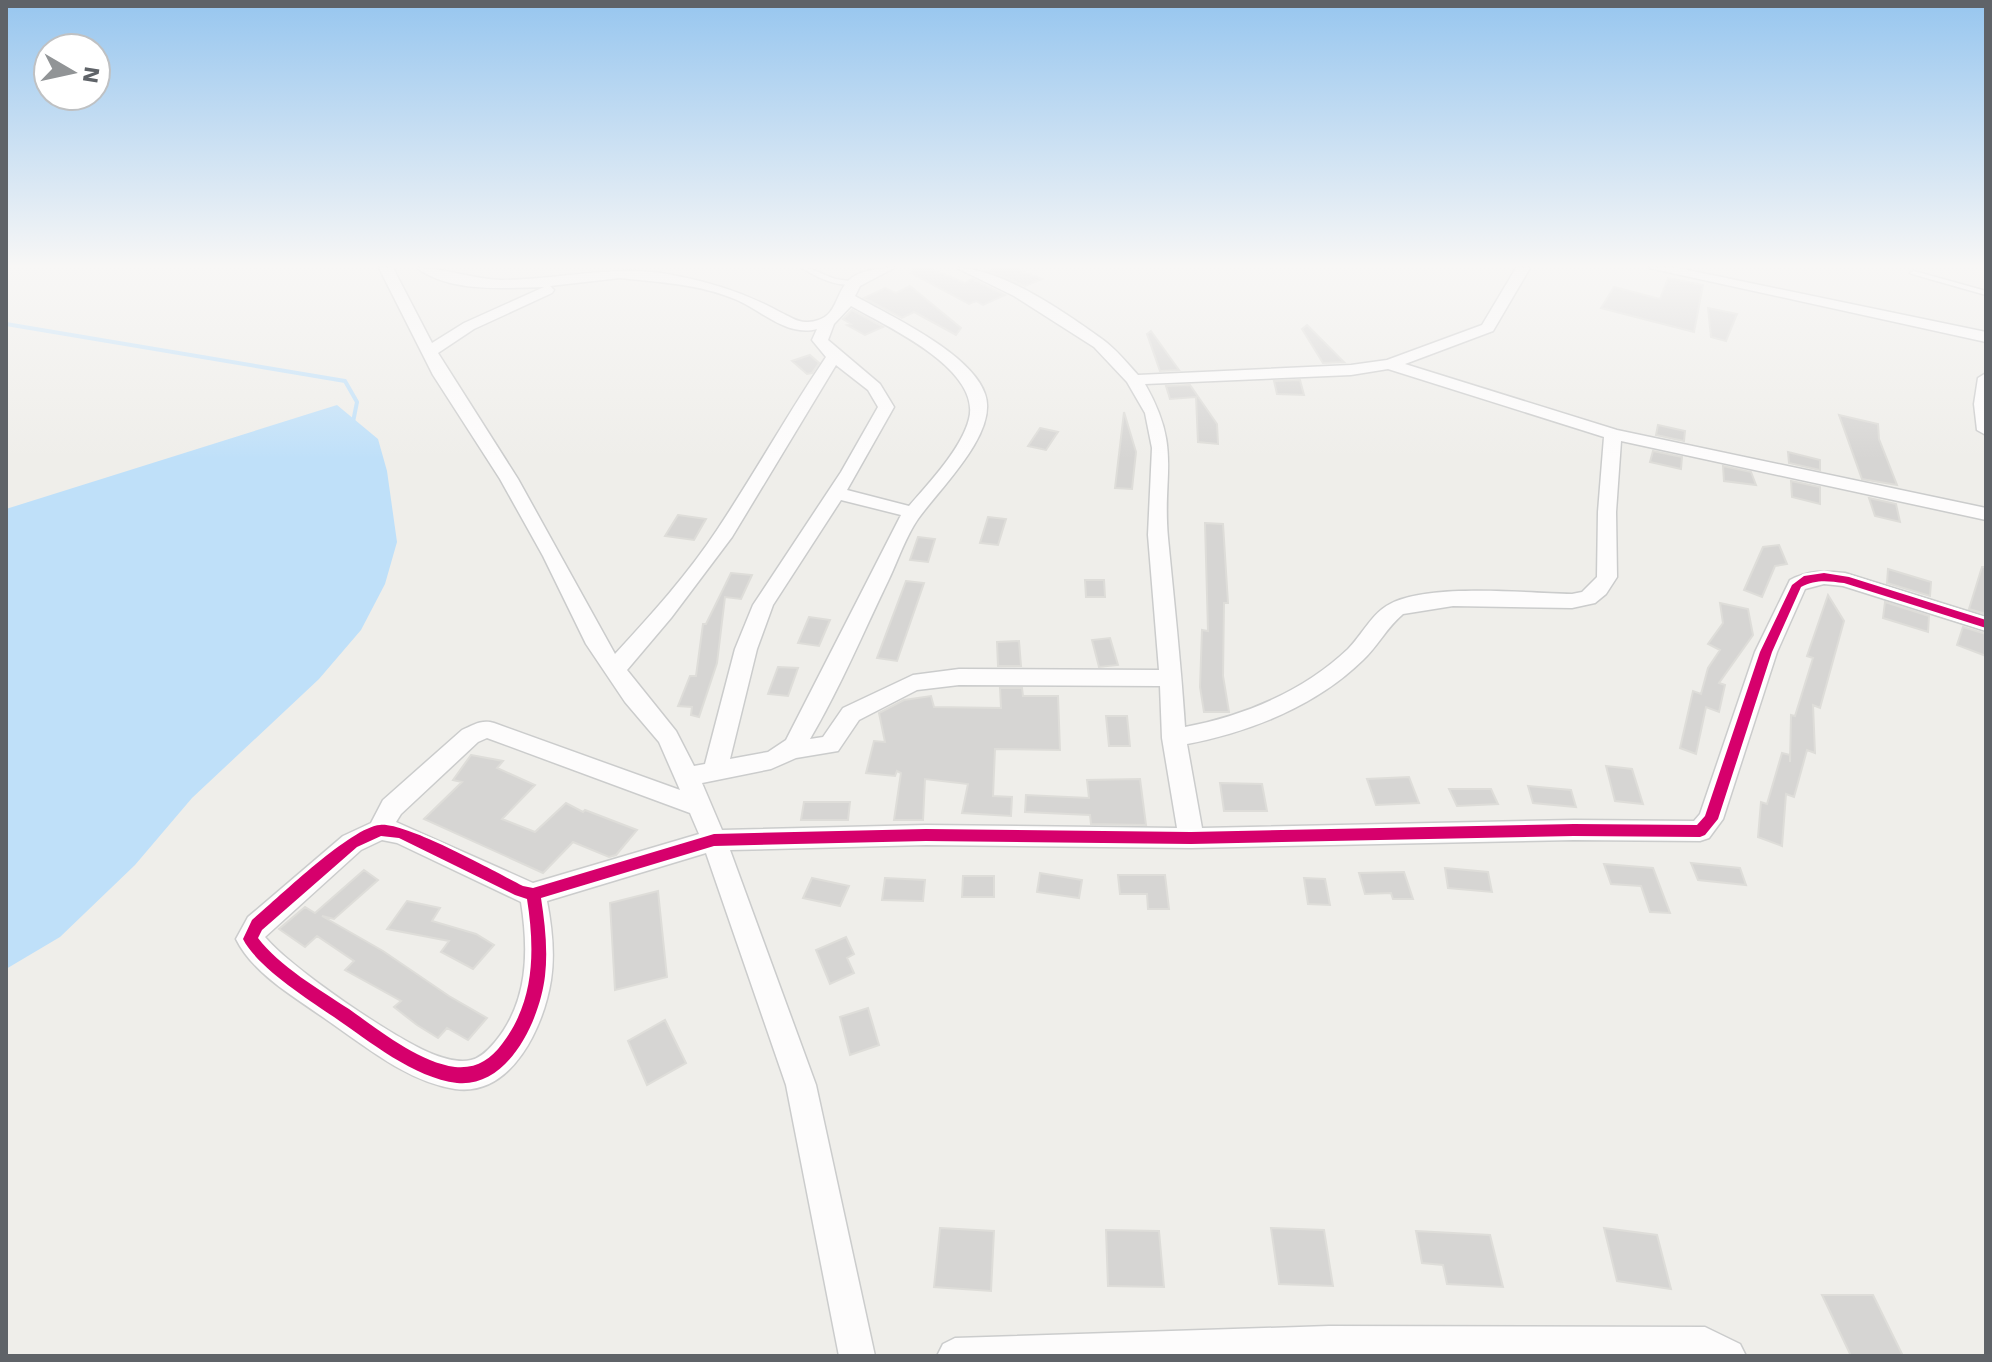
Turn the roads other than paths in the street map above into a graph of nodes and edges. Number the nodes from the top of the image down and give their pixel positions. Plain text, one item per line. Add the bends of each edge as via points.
1 (419, 332) edge
2 (464, 332) edge
3 (819, 332) edge
4 (908, 332) edge
5 (1080, 332) edge
6 (1480, 332) edge
7 (1963, 332) edge
8 (1986, 337) edge
9 (429, 352) junction
10 (834, 356) junction
11 (1389, 364) junction
12 (1986, 379) edge
13 (1134, 380) junction
14 (1986, 430) edge
15 (1613, 434) junction
16 (836, 493) junction
17 (912, 512) junction
18 (1986, 514) edge
19 (1986, 624) edge
20 (614, 670) junction
21 (1170, 678) junction
22 (1174, 738) junction
23 (789, 750) junction
24 (716, 769) junction
25 (687, 777) junction
26 (698, 806) junction
27 (380, 830) junction
28 (1191, 838) junction
29 (714, 840) junction
30 (533, 894) junction
31 (857, 1356) edge
32 (955, 1356) edge
33 (1728, 1356) edge

1 - 9 street
2 - 9 street
3 - 10 street via 821,344
4 - 17 street via 965,374 977,394 979,415 943,478
5 - 13 street
6 - 11 street
7 - 8 street
9 - 20 street via 509,479
10 - 16 street via 874,387 886,407
10 - 20 street via 725,533
11 - 13 street
11 - 15 street
12 - 14 street
13 - 21 street via 1153,413 1161,448 1158,535
15 - 18 street
15 - 22 street via 1608,569 1604,583 1588,598 1406,605 1396,609 1354,656 1290,700 1243,722
16 - 17 street
16 - 24 street via 757,620
17 - 23 street via 823,698
19 - 28 street via 1845,580 1824,577 1797,585 1766,652 1711,819 1700,831
20 - 25 street via 668,737
21 - 22 street
21 - 23 street via 959,677 913,683 851,714 830,745
22 - 28 street
23 - 24 street via 771,760
24 - 25 street
25 - 26 street
26 - 27 street via 486,729 470,736 392,807
26 - 29 street
27 - 30 street via 401,833
27 - 30 street via 352,843 257,925 250,939 281,972 424,1065 479,1073 514,1042 527,1021 540,961
28 - 29 street via 926,835
29 - 30 street
29 - 31 street via 801,1085
32 - 33 street via 1329,1343 1688,1343 1705,1344

